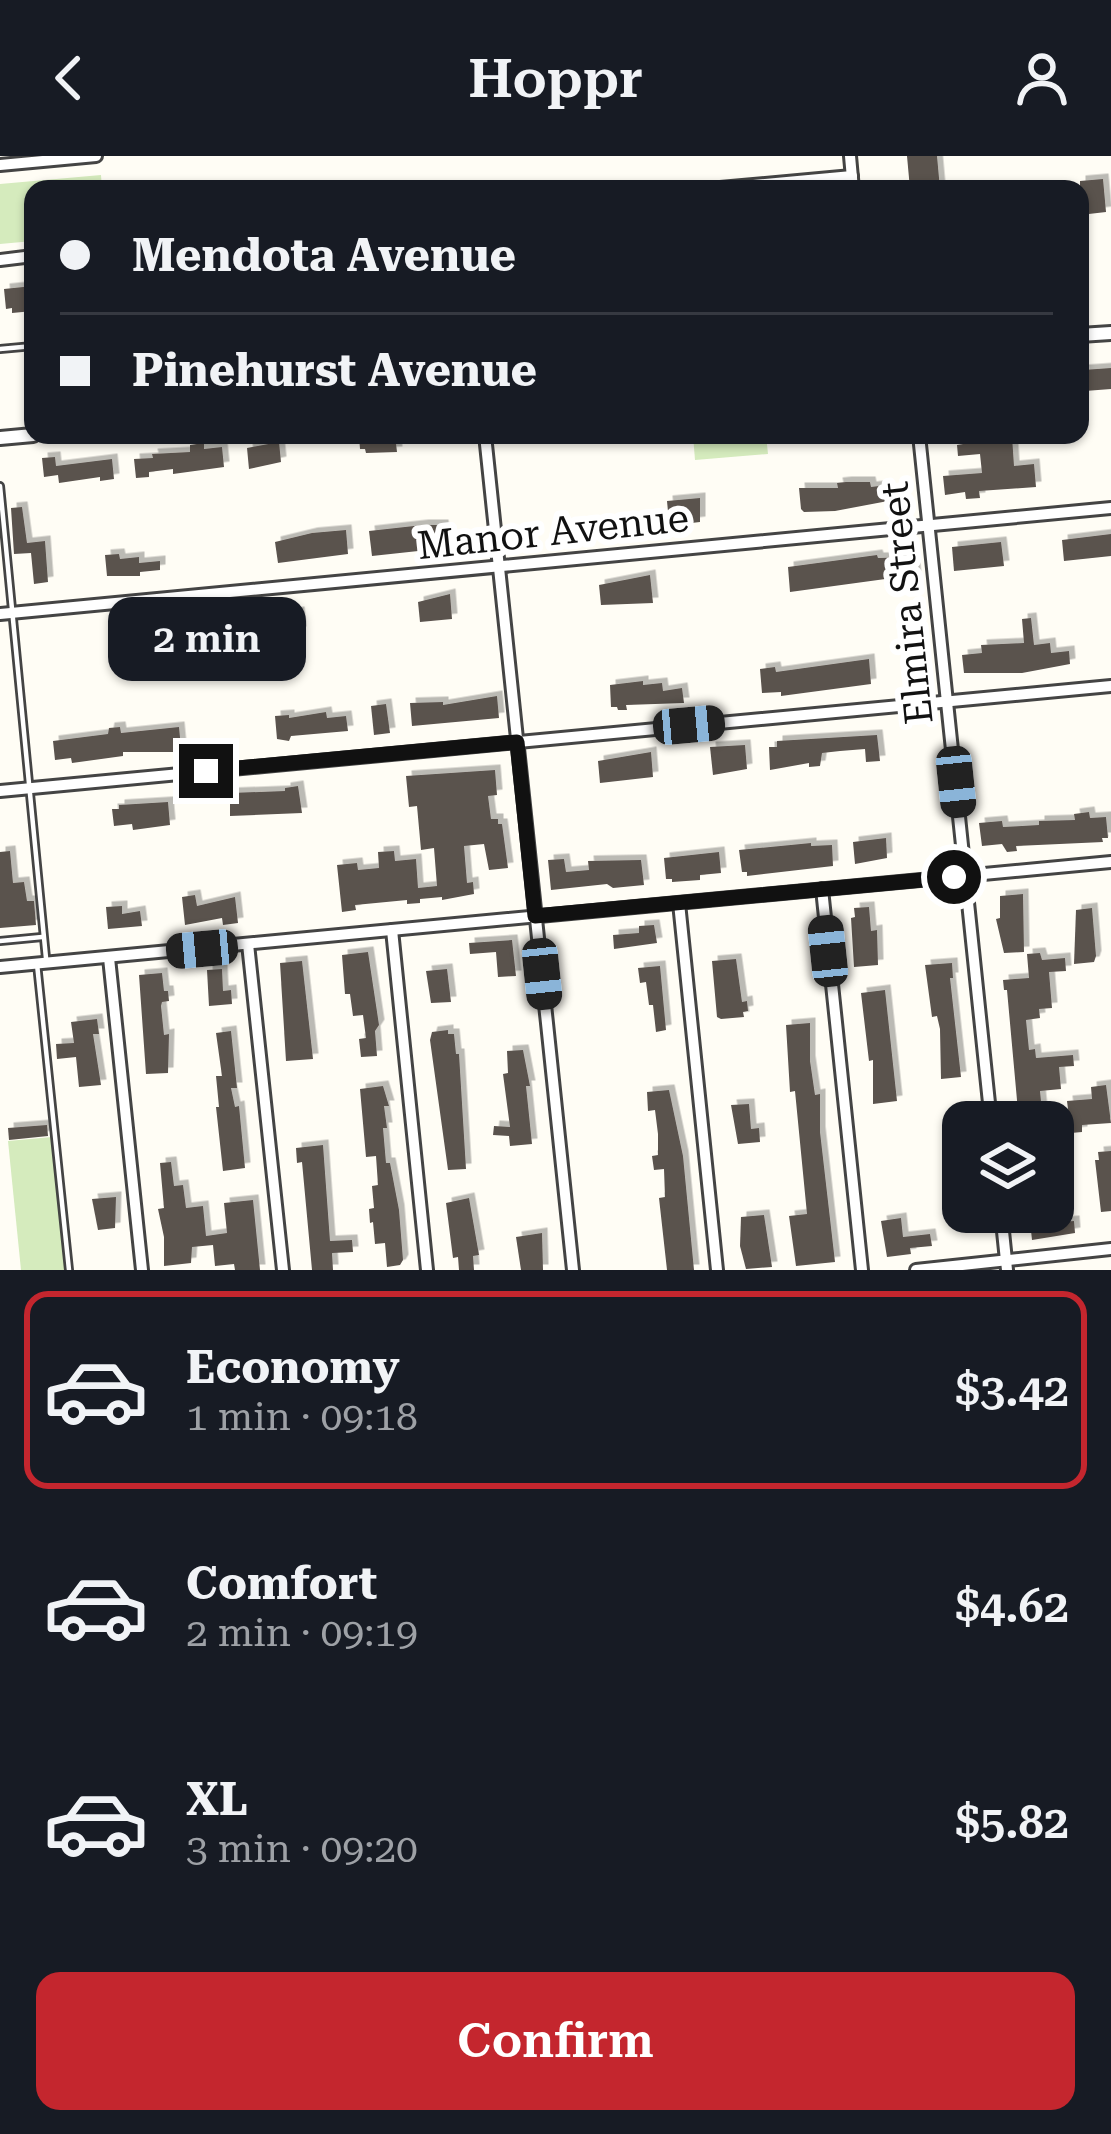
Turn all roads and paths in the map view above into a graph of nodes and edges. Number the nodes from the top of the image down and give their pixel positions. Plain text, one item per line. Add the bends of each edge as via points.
1 (96, 156) edge
2 (56, 158) edge
3 (0, 165) edge
4 (485, 444) edge
5 (920, 444) edge
6 (0, 486) edge
7 (1111, 508) edge
8 (928, 525) junction
9 (499, 567) junction
10 (6, 613) edge
11 (1111, 686) edge
12 (947, 701) junction
13 (517, 742) junction
14 (29, 788) junction
15 (0, 791) edge
16 (1110, 862) edge
17 (965, 876) junction
18 (1111, 878) edge
19 (822, 890) junction
20 (679, 903) junction
21 (535, 916) junction
22 (392, 929) junction
23 (44, 937) junction
24 (0, 941) edge
25 (248, 944) junction
26 (109, 958) junction
27 (42, 964) junction
28 (0, 968) edge
29 (989, 1101) edge
30 (1002, 1233) edge
31 (1111, 1249) edge
32 (1006, 1265) edge
33 (69, 1270) edge
34 (142, 1270) edge
35 (283, 1270) edge
36 (428, 1270) edge
37 (572, 1270) edge
38 (717, 1270) edge
39 (862, 1270) edge
40 (916, 1270) edge

1 - 2 street
2 - 3 street
4 - 9 street
5 - 8 street, Elmira Street
6 - 10 lane
7 - 8 street, Manor Avenue
8 - 9 street, Manor Avenue
8 - 12 street, Elmira Street
9 - 10 street, Manor Avenue
9 - 13 street
10 - 14 lane
11 - 12 street
12 - 13 street
12 - 17 street, Elmira Street
13 - 14 street
13 - 21 street
14 - 15 street
14 - 23 lane
16 - 17 street
16 - 18 street
17 - 19 street
17 - 29 street, Elmira Street
19 - 20 street
19 - 39 street
20 - 21 street
20 - 38 street
21 - 22 street
21 - 37 street
22 - 25 street
22 - 36 street
23 - 24 lane
23 - 27 lane
25 - 26 street
25 - 35 street
26 - 27 street
26 - 34 street
27 - 28 street
27 - 33 lane
30 - 32 street
31 - 32 street
32 - 40 street

